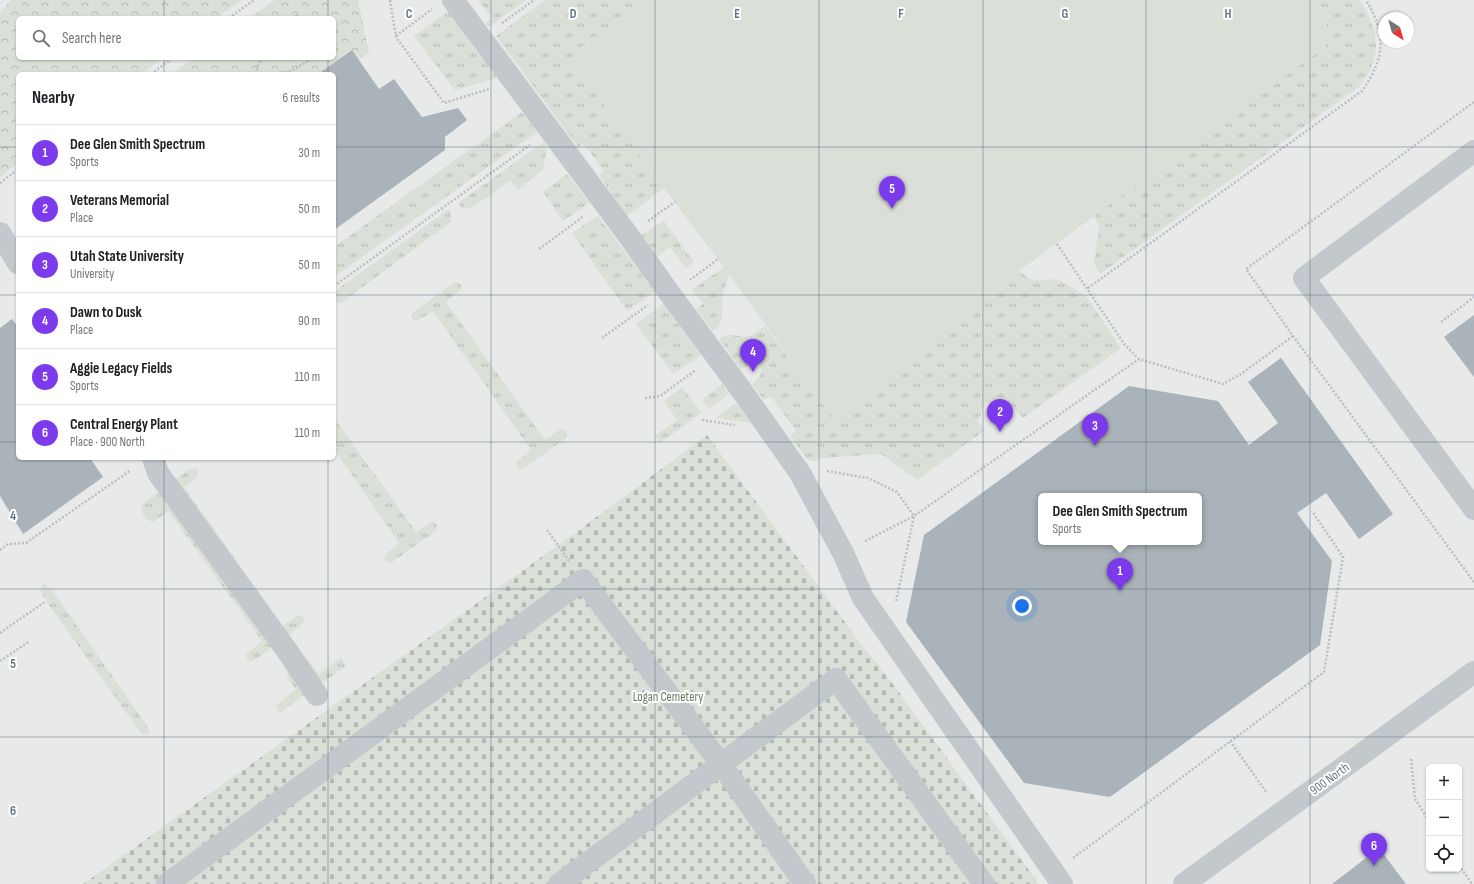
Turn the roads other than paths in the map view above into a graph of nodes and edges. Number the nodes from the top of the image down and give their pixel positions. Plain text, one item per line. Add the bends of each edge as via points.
1 (445, 2) edge
2 (1474, 151) edge
3 (0, 232) edge
4 (16, 260) edge
5 (143, 462) edge
6 (1474, 509) edge
7 (1474, 672) edge
8 (317, 695) dead end
9 (721, 764) junction
10 (1058, 878) edge
11 (167, 884) edge
12 (559, 884) edge
13 (805, 884) edge
14 (984, 884) edge
15 (1184, 884) edge

1 - 10 street via 483,39 800,473 843,553 863,598
2 - 6 street via 1304,278
3 - 4 street
5 - 8 street via 158,474
7 - 15 street, 900 North
9 - 11 street via 583,580
9 - 12 street
9 - 13 street
9 - 14 street via 836,679

